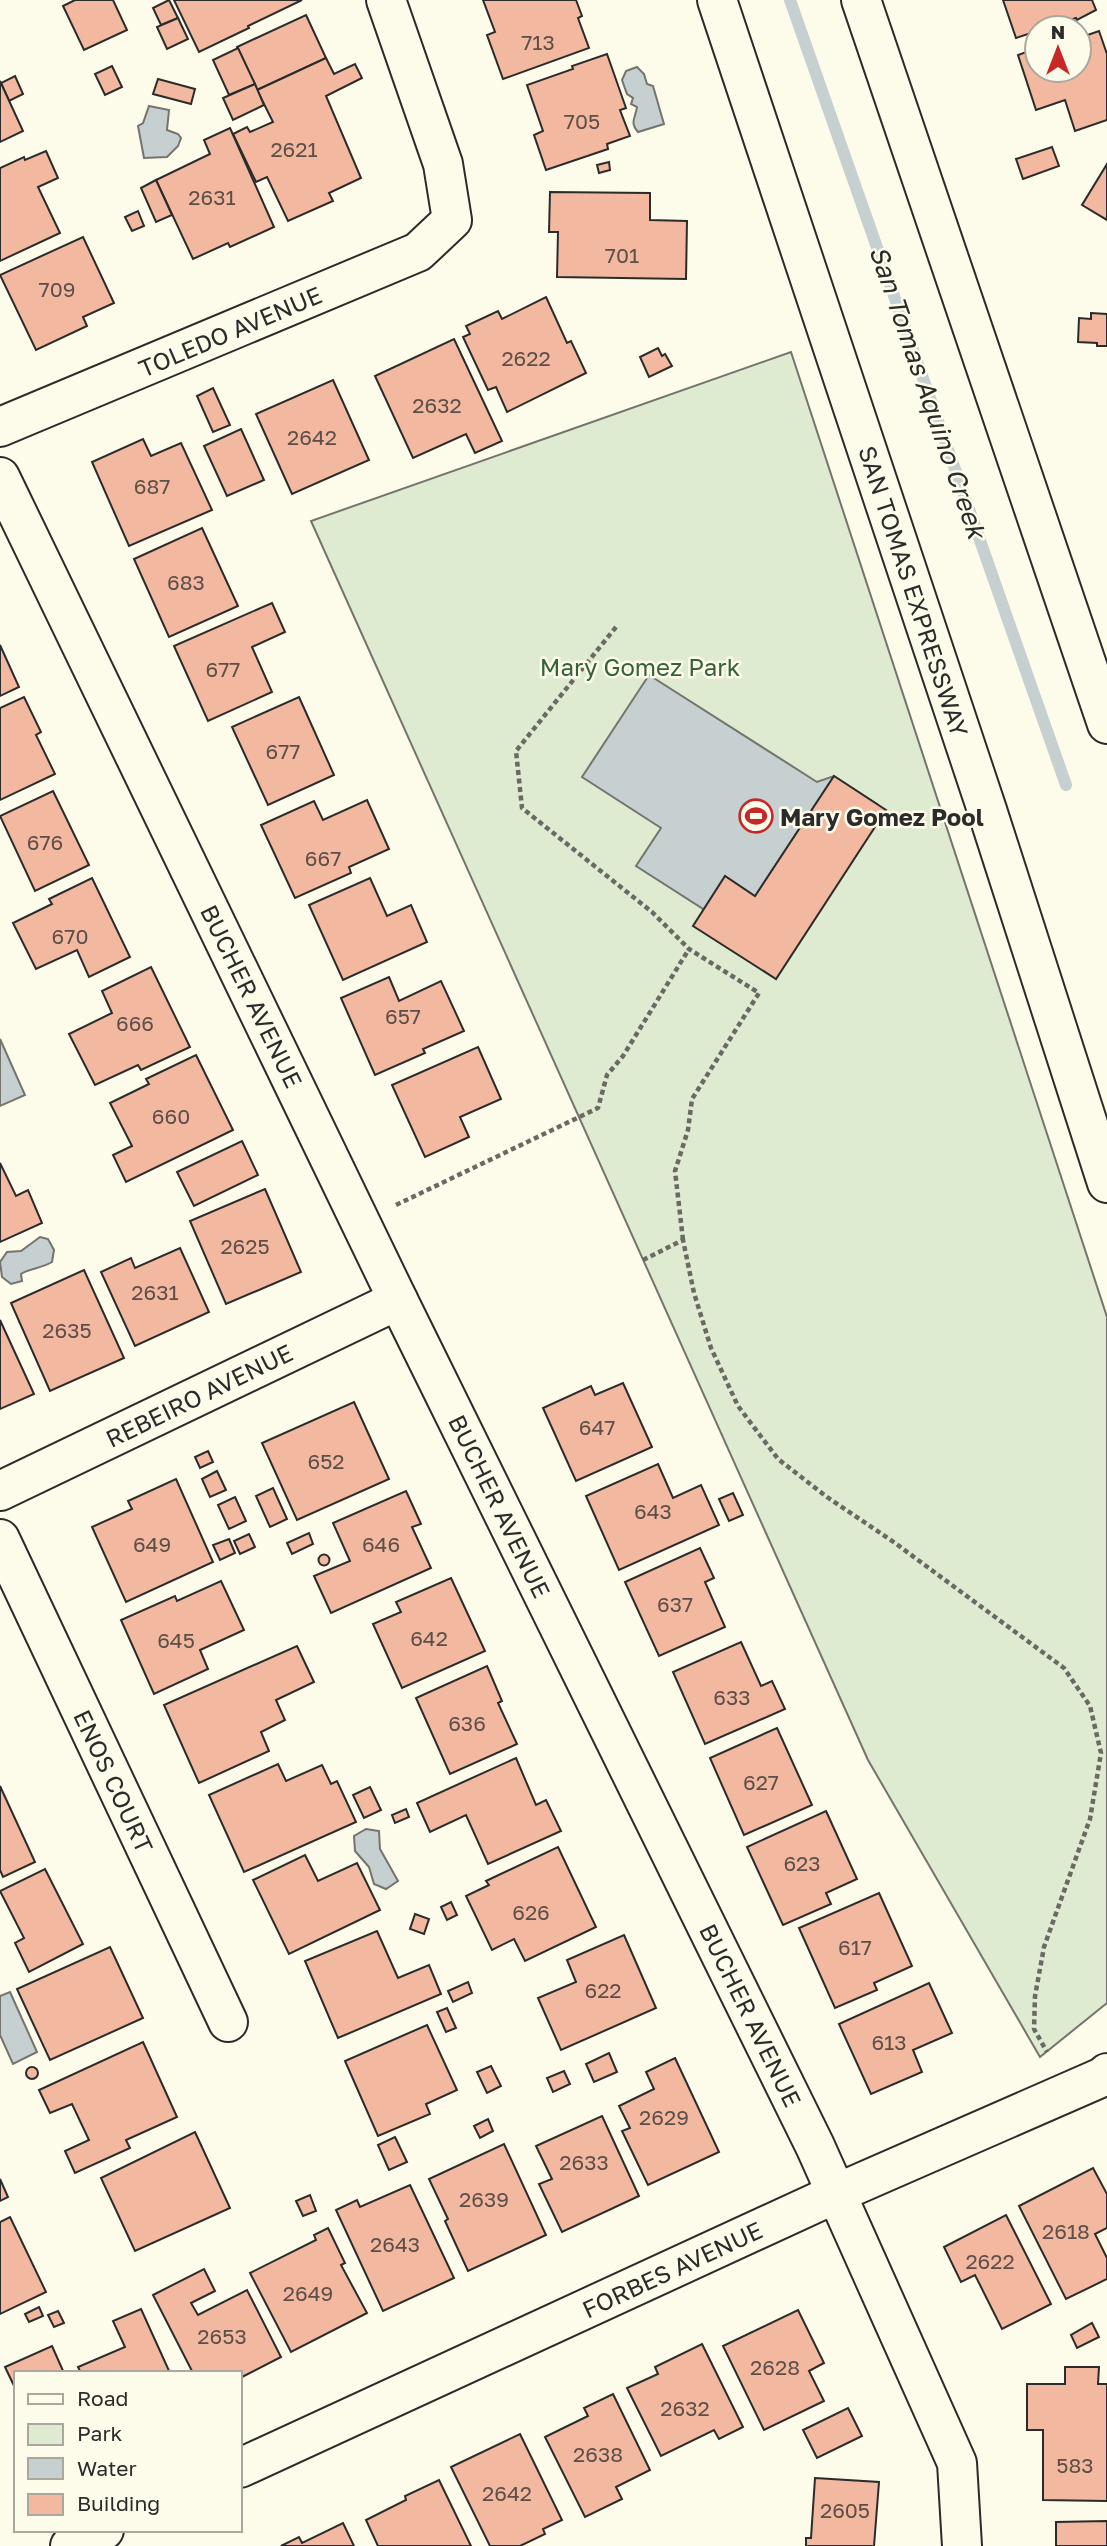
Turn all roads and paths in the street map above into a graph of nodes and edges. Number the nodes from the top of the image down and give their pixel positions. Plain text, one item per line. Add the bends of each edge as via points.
1 (386, 0) edge
2 (717, 0) edge
3 (861, 0) edge
4 (0, 427) edge
5 (0, 477) edge
6 (616, 627) dead end
7 (1107, 724) edge
8 (689, 949) junction
9 (1107, 1183) edge
10 (392, 1206) dead end
11 (683, 1240) junction
12 (643, 1260) dead end
13 (398, 1300) junction
14 (0, 1491) edge
15 (0, 1539) edge
16 (228, 2022) dead end
17 (1047, 2052) dead end
18 (1107, 2075) edge
19 (835, 2194) junction
20 (242, 2467) edge
21 (100, 2532) edge
22 (70, 2546) edge
23 (962, 2546) edge

1 - 4 main road, TOLEDO AVENUE via 443,164 452,220 418,252
2 - 9 main road, SAN TOMAS EXPRESSWAY
3 - 7 main road
5 - 13 main road, BUCHER AVENUE
6 - 8 path via 516,751 522,808 652,912
8 - 10 path via 607,1075 598,1108
8 - 11 path via 759,993 692,1099 675,1171
11 - 12 path
11 - 17 path via 711,1349 738,1406 778,1459 1064,1668 1090,1706 1101,1753 1090,1819 1044,1947 1035,1996 1034,2029
13 - 14 main road, REBEIRO AVENUE
13 - 19 main road, BUCHER AVENUE
15 - 16 main road, ENOS COURT
18 - 19 main road, FORBES AVENUE
19 - 20 main road, FORBES AVENUE
19 - 23 main road, BUCHER AVENUE via 957,2463
21 - 22 main road

